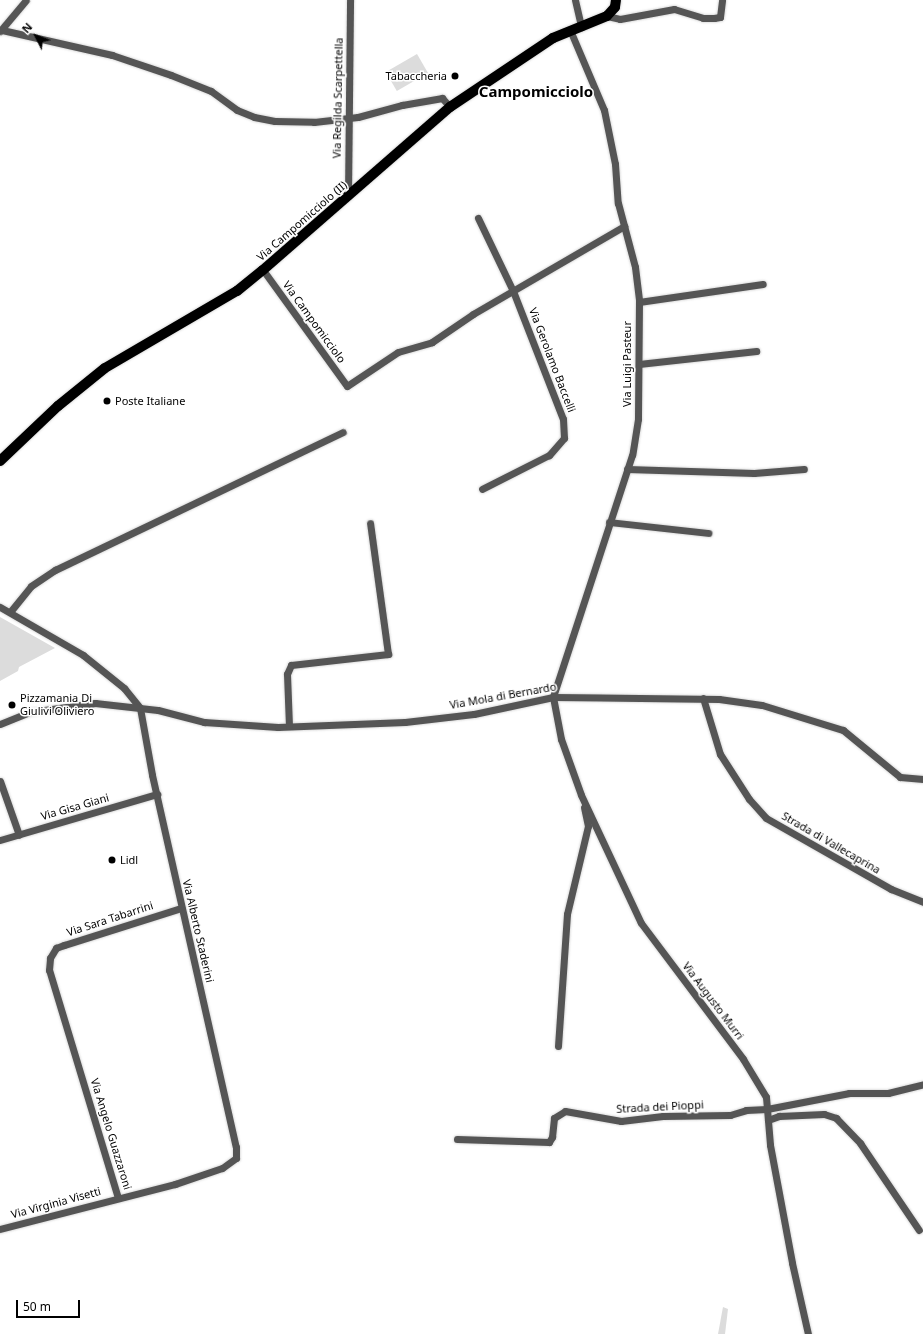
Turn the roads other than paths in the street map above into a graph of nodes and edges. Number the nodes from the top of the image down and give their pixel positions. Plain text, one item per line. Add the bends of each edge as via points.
1 (26, 0) edge
2 (350, 0) edge
3 (575, 0) edge
4 (616, 0) edge
5 (722, 0) edge
6 (607, 16) junction
7 (582, 27) junction
8 (1, 30) edge
9 (570, 30) junction
10 (450, 107) junction
11 (348, 118) junction
12 (348, 196) junction
13 (478, 218) dead end
14 (624, 226) junction
15 (263, 270) junction
16 (763, 284) dead end
17 (513, 290) junction
18 (639, 302) junction
19 (756, 351) dead end
20 (638, 364) junction
21 (343, 432) dead end
22 (0, 461) edge
23 (627, 469) junction
24 (804, 469) dead end
25 (482, 489) dead end
26 (609, 522) junction
27 (370, 523) dead end
28 (708, 533) dead end
29 (0, 607) edge
30 (10, 612) junction
31 (553, 697) junction
32 (703, 698) junction
33 (140, 708) junction
34 (0, 724) edge
35 (289, 726) junction
36 (923, 779) edge
37 (0, 782) edge
38 (156, 794) junction
39 (581, 795) junction
40 (19, 835) junction
41 (0, 840) edge
42 (923, 902) edge
43 (182, 908) junction
44 (50, 958) joint
45 (558, 1046) dead end
46 (923, 1084) edge
47 (767, 1109) junction
48 (768, 1120) junction
49 (457, 1139) dead end
50 (236, 1158) joint
51 (118, 1198) junction
52 (0, 1229) edge
53 (919, 1230) dead end
54 (808, 1334) edge

1 - 8 street
2 - 11 street, Via Regilda Scarpettella
3 - 7 street
4 - 6 main road via 612,12
5 - 6 street via 720,17 714,18 703,18 674,9 620,19
6 - 7 main road, Via Campomicciolo (II)
7 - 9 main road, Via Campomicciolo (II)
8 - 11 street via 112,55 171,75 211,91 237,110 254,117 314,122
9 - 10 main road, Via Campomicciolo (II) via 508,65
9 - 14 street, Via Luigi Pasteur via 604,110 615,164 618,203
10 - 11 street via 442,98 402,104
10 - 12 main road, Via Campomicciolo (II)
11 - 12 street, Via Regilda Scarpettella
12 - 15 main road, Via Campomicciolo (II)
13 - 17 street, Via Gerolamo Baccelli
14 - 17 street
14 - 18 street, Via Luigi Pasteur via 635,267
15 - 17 street, Via Campomicciolo via 347,386 398,352 432,342
15 - 22 main road, Via Campomicciolo (II) via 237,291 106,368 62,402
16 - 18 street
17 - 25 street, Via Gerolamo Baccelli via 564,419 564,438 549,455
18 - 20 street, Via Luigi Pasteur
19 - 20 street
20 - 23 street, Via Luigi Pasteur via 638,419
21 - 30 street via 55,570 31,586
23 - 24 street via 754,473
23 - 26 street, Via Luigi Pasteur
26 - 28 street
26 - 31 street, Via Luigi Pasteur
27 - 35 street via 388,654 291,665 286,674
29 - 30 street
30 - 33 street via 83,655 124,688
31 - 32 street, Via Mola di Bernardo
31 - 35 street, Via Mola di Bernardo via 474,714 405,722
31 - 39 street, Via Augusto Murri via 561,739
32 - 36 street, Via Mola di Bernardo via 741,701 844,730 900,777
32 - 42 street, Strada di Vallecaprina via 720,754 749,799 766,818 892,889
33 - 34 street, Via Mola di Bernardo via 95,703 30,712
33 - 35 street, Via Mola di Bernardo via 204,722
33 - 38 street, Via Alberto Staderini
37 - 40 street
38 - 40 street, Via Gisa Giani
38 - 43 street, Via Alberto Staderini
39 - 45 street via 588,826 567,914
39 - 47 street, Via Augusto Murri via 641,923 743,1058 766,1097
40 - 41 street, Via Gisa Giani
43 - 44 street, Via Sara Tabarrini via 56,948
43 - 50 street, Via Alberto Staderini via 236,1146
44 - 51 street, Via Angelo Guazzaroni via 49,970
46 - 47 street via 888,1093 849,1093
47 - 48 street, Via Augusto Murri
47 - 49 street, Strada dei Pioppi via 746,1110 730,1115 663,1116 622,1122 565,1111 554,1118 549,1142
48 - 53 street via 824,1114 836,1118 860,1143
48 - 54 street, Via Augusto Murri via 792,1263
50 - 51 street, Via Angelo Guazzaroni via 222,1168
51 - 52 street, Via Virginia Visetti

